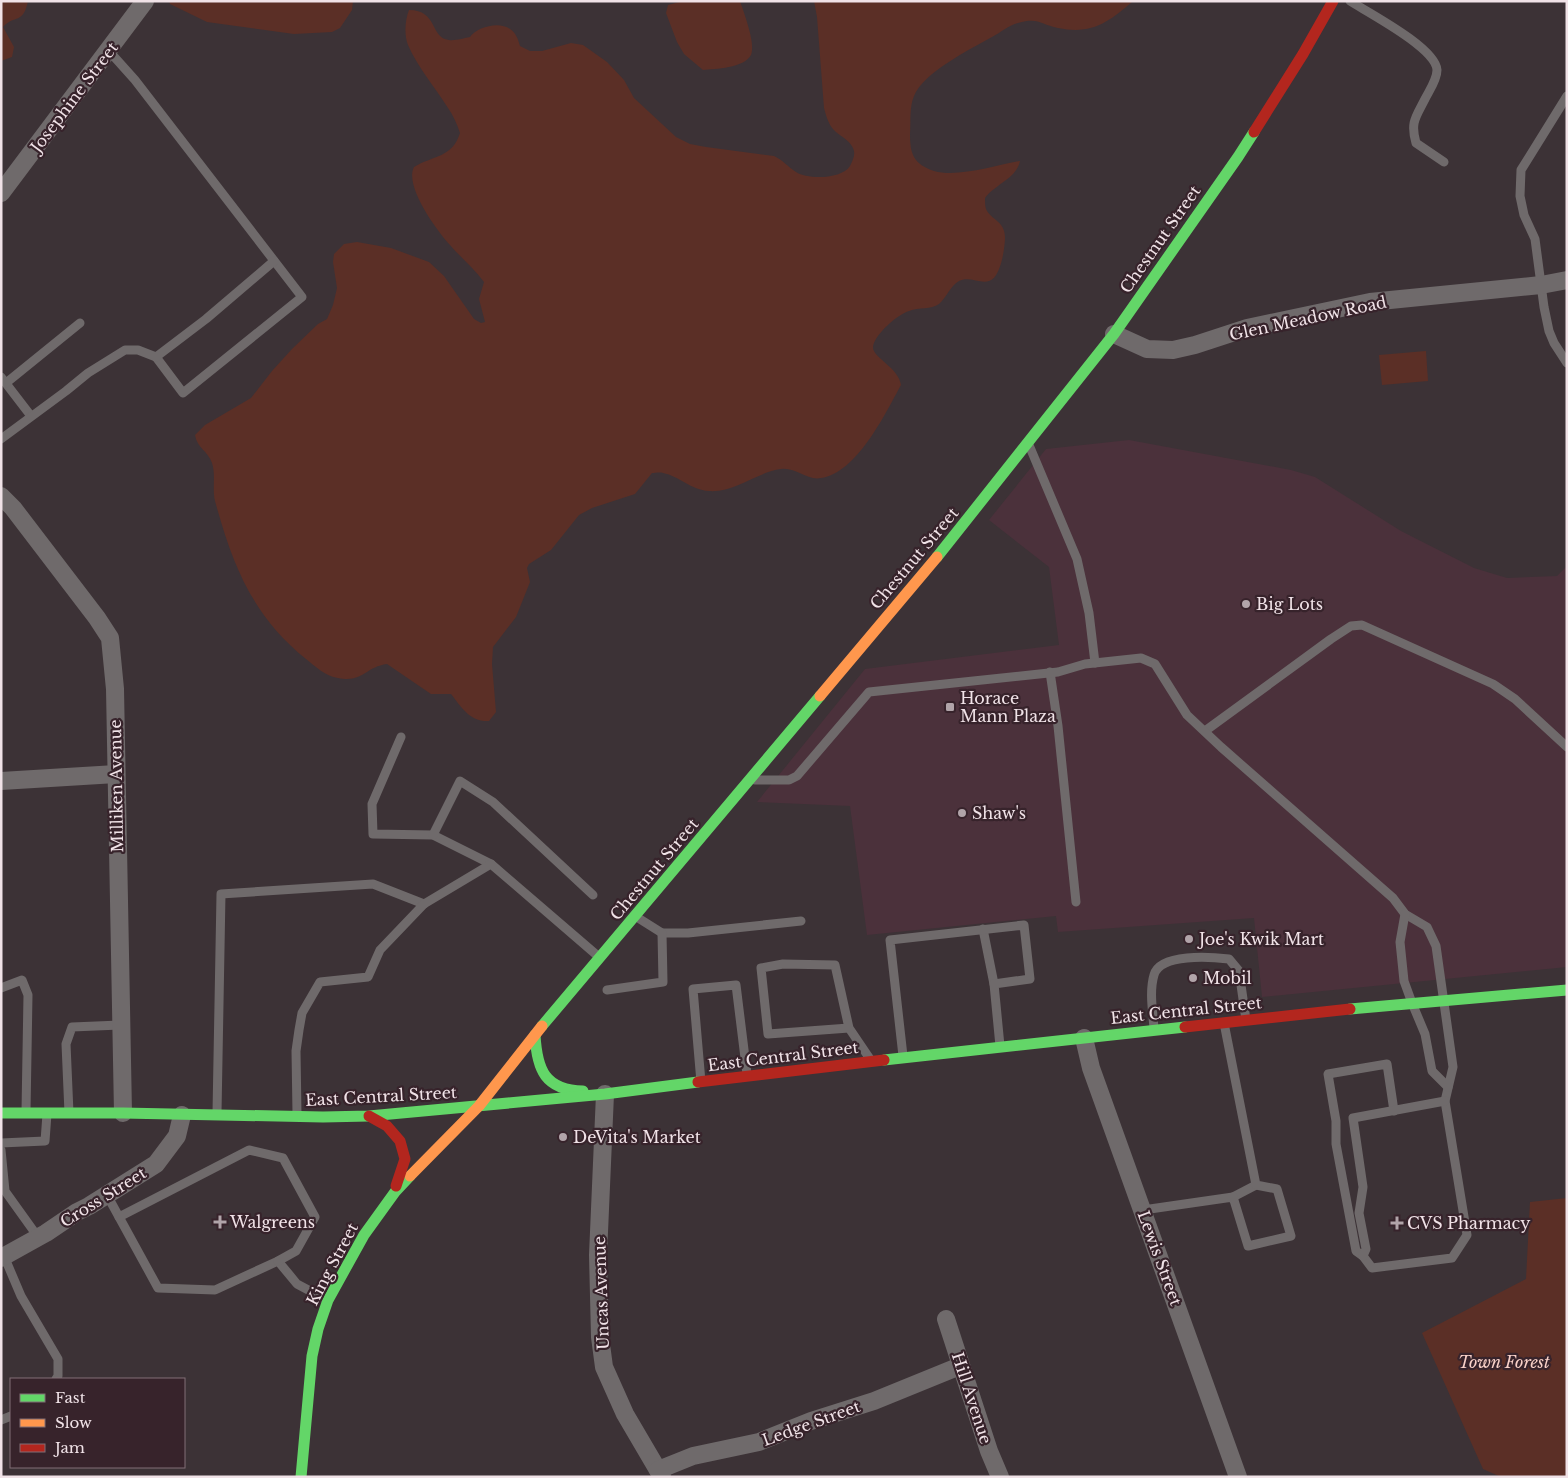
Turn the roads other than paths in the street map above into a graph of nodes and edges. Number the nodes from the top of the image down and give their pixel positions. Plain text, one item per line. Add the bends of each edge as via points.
1 (145, 1) edge
2 (1333, 1) edge
3 (1350, 1) edge
4 (109, 51) junction
5 (1567, 96) edge
6 (1444, 162) dead end
7 (1, 193) edge
8 (274, 261) junction
9 (1567, 280) edge
10 (1541, 285) junction
11 (80, 323) dead end
12 (1114, 334) junction
13 (156, 357) junction
14 (1567, 363) edge
15 (4, 380) edge
16 (31, 416) junction
17 (1, 439) edge
18 (1028, 442) junction
19 (1, 496) edge
20 (1095, 663) junction
21 (1050, 672) junction
22 (1205, 731) junction
23 (401, 738) dead end
24 (1567, 747) edge
25 (116, 774) junction
26 (750, 780) junction
27 (1, 781) edge
28 (433, 835) junction
29 (491, 864) junction
30 (593, 895) dead end
31 (1076, 902) dead end
32 (424, 904) junction
33 (1405, 914) junction
34 (635, 916) junction
35 (802, 920) dead end
36 (983, 929) junction
37 (662, 933) junction
38 (600, 958) junction
39 (994, 984) junction
40 (1, 988) edge
41 (607, 990) dead end
42 (1567, 990) edge
43 (1443, 1000) junction
44 (1412, 1003) junction
45 (1246, 1020) junction
46 (1224, 1023) junction
47 (120, 1026) junction
48 (849, 1028) junction
49 (1154, 1030) junction
50 (535, 1035) junction
51 (1084, 1038) junction
52 (1000, 1046) junction
53 (903, 1057) junction
54 (871, 1061) junction
55 (747, 1076) junction
56 (701, 1082) junction
57 (1448, 1086) junction
58 (605, 1094) junction
59 (1445, 1101) junction
60 (479, 1106) junction
61 (1394, 1111) junction
62 (1, 1113) edge
63 (26, 1113) junction
64 (47, 1113) junction
65 (69, 1113) junction
66 (123, 1113) junction
67 (182, 1115) junction
68 (217, 1116) junction
69 (369, 1116) junction
70 (297, 1117) junction
71 (1353, 1118) junction
72 (1336, 1122) junction
73 (1, 1143) edge
74 (1, 1150) edge
75 (1256, 1186) junction
76 (395, 1192) junction
77 (107, 1195) junction
78 (1233, 1197) junction
79 (1143, 1210) junction
80 (119, 1217) junction
81 (38, 1237) junction
82 (1363, 1256) junction
83 (3, 1257) edge
84 (278, 1261) junction
85 (328, 1300) junction
86 (946, 1319) dead end
87 (960, 1366) junction
88 (57, 1378) edge
89 (660, 1473) edge
90 (301, 1477) edge
91 (1000, 1477) edge
92 (1238, 1477) edge

1 - 4 street, Josephine Street
2 - 12 main road, Chestnut Street via 1238,156
3 - 6 lane via 1419,44 1434,61 1437,70 1434,81 1413,123 1414,134 1416,143
4 - 7 street, Josephine Street
4 - 8 lane via 135,80
5 - 10 lane via 1521,170 1520,196 1524,215 1535,238
8 - 13 lane
8 - 13 lane via 302,297 183,393
9 - 10 street, Glen Meadow Road
10 - 12 street, Glen Meadow Road via 1370,302 1247,328 1173,350 1147,350
10 - 14 lane via 1549,332
11 - 15 lane
12 - 18 main road, Chestnut Street
13 - 16 lane via 138,350 125,350 88,372
15 - 16 lane
16 - 17 lane
18 - 20 lane via 1077,559 1089,613
18 - 26 main road, Chestnut Street via 949,542
19 - 25 street, Milliken Avenue via 110,638
20 - 21 lane
20 - 22 lane via 1141,658 1155,664 1187,715
21 - 26 lane via 869,692 797,776 789,780
21 - 31 lane
22 - 24 lane via 1351,626 1362,625 1493,684 1515,699
22 - 33 lane via 1393,898
23 - 28 lane via 372,804 373,834
25 - 27 street
25 - 47 street, Milliken Avenue
26 - 34 main road, Chestnut Street
28 - 29 lane
28 - 30 lane via 460,781 493,802
29 - 32 lane
29 - 38 lane
32 - 68 lane via 373,884 221,894
32 - 70 lane via 380,950 368,976 320,982 302,1013 296,1051
33 - 43 lane via 1427,927 1436,946
33 - 44 lane via 1400,942 1404,981
34 - 37 lane
34 - 38 main road, Chestnut Street
35 - 37 lane
36 - 39 lane
36 - 39 lane via 1024,924 1030,979
36 - 53 lane via 890,940
37 - 41 lane via 663,982
38 - 50 main road, Chestnut Street
39 - 52 lane
40 - 63 lane via 22,980 28,995
42 - 43 main road, East Central Street
43 - 44 main road, East Central Street
43 - 57 lane via 1453,1067
44 - 45 main road, East Central Street
44 - 57 lane via 1425,1034 1432,1071
45 - 46 main road, East Central Street
45 - 49 lane via 1239,971 1229,959 1208,956 1165,961 1154,972
46 - 49 main road, East Central Street
46 - 75 lane
47 - 65 lane via 72,1028 66,1044
47 - 66 street, Milliken Avenue
48 - 48 lane via 835,965 782,964 761,968 768,1034
48 - 54 lane
49 - 51 main road, East Central Street
50 - 58 main road via 536,1052 546,1078 561,1088
50 - 60 main road, Chestnut Street
51 - 52 main road, East Central Street
51 - 79 street, Lewis Street
52 - 53 main road, East Central Street
53 - 54 main road, East Central Street
54 - 55 main road, East Central Street
55 - 56 main road, East Central Street
55 - 56 lane via 736,985 693,989
56 - 58 main road, East Central Street
57 - 59 lane
58 - 60 main road, East Central Street
58 - 89 street, Uncas Avenue via 598,1255 604,1367 625,1414
59 - 61 lane
59 - 82 lane via 1467,1235 1452,1258 1372,1268
60 - 69 main road, East Central Street
60 - 76 main road, King Street
61 - 71 lane
61 - 72 lane via 1387,1064 1328,1074
62 - 63 main road, East Central Street
63 - 64 main road, East Central Street
64 - 65 main road, East Central Street
64 - 73 lane via 46,1141
65 - 66 main road, East Central Street
66 - 67 main road, East Central Street
67 - 68 main road, East Central Street
67 - 77 street, Cross Street via 177,1136 156,1164
68 - 70 main road, East Central Street
69 - 70 main road, East Central Street
69 - 76 main road via 387,1126 400,1141 405,1159
71 - 72 lane
71 - 82 lane via 1363,1187 1359,1213 1366,1249
72 - 82 lane via 1336,1144 1356,1251
74 - 81 lane via 5,1191
75 - 78 lane
75 - 78 lane via 1277,1190 1291,1236 1248,1246
76 - 85 main road, King Street via 364,1236
77 - 80 lane
77 - 81 street, Cross Street
78 - 79 lane
79 - 92 street, Lewis Street
80 - 84 lane via 158,1288 215,1290
80 - 84 lane via 249,1150 283,1158 315,1217 296,1251
81 - 83 street, Cross Street
83 - 88 lane via 21,1296 58,1359
84 - 85 lane via 297,1284
85 - 90 main road, King Street via 312,1356
86 - 87 street, Hill Avenue
87 - 89 street, Ledge Street via 759,1442 693,1456
87 - 91 street, Hill Avenue

